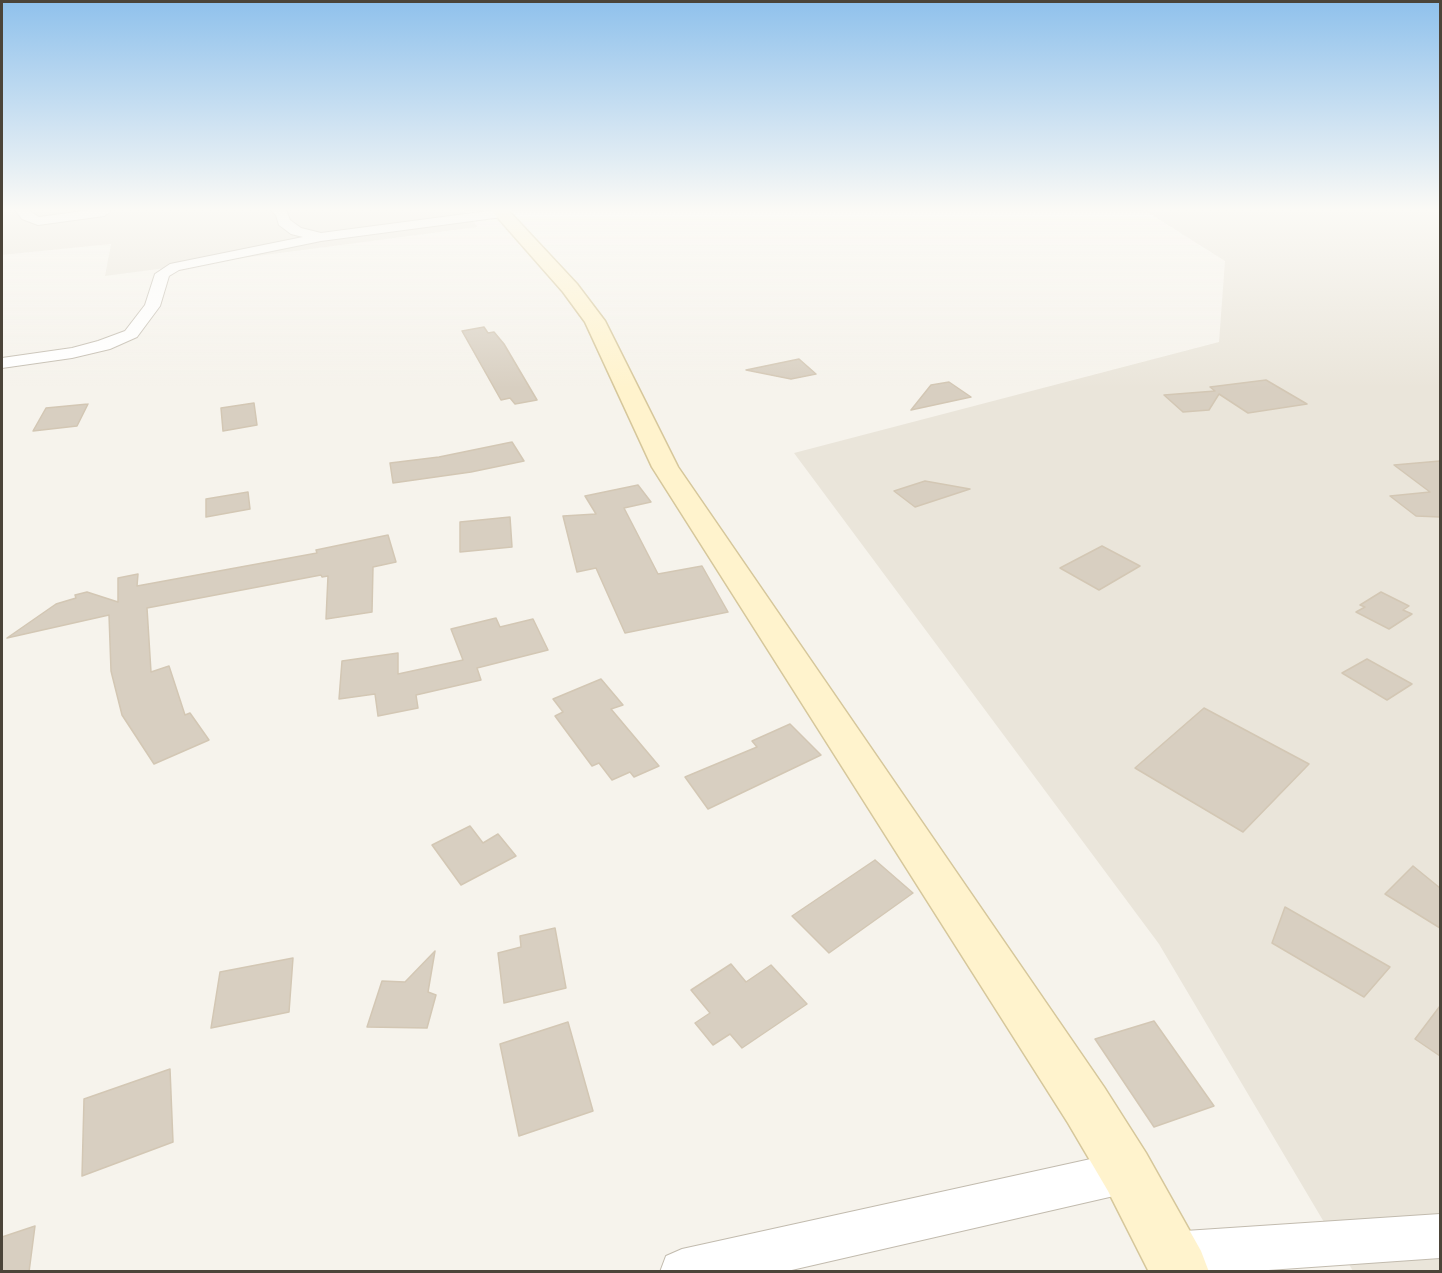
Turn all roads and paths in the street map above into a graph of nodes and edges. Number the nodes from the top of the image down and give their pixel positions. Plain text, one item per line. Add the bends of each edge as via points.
1 (171, 269) edge
2 (553, 269) edge
3 (2, 363) edge
4 (1127, 1172) junction
5 (1440, 1236) edge
6 (1175, 1263) edge
7 (682, 1272) edge

1 - 3 street via 162,274 152,306 131,333 72,353
2 - 4 street via 595,321 665,467
4 - 6 street
4 - 7 street
5 - 6 street

